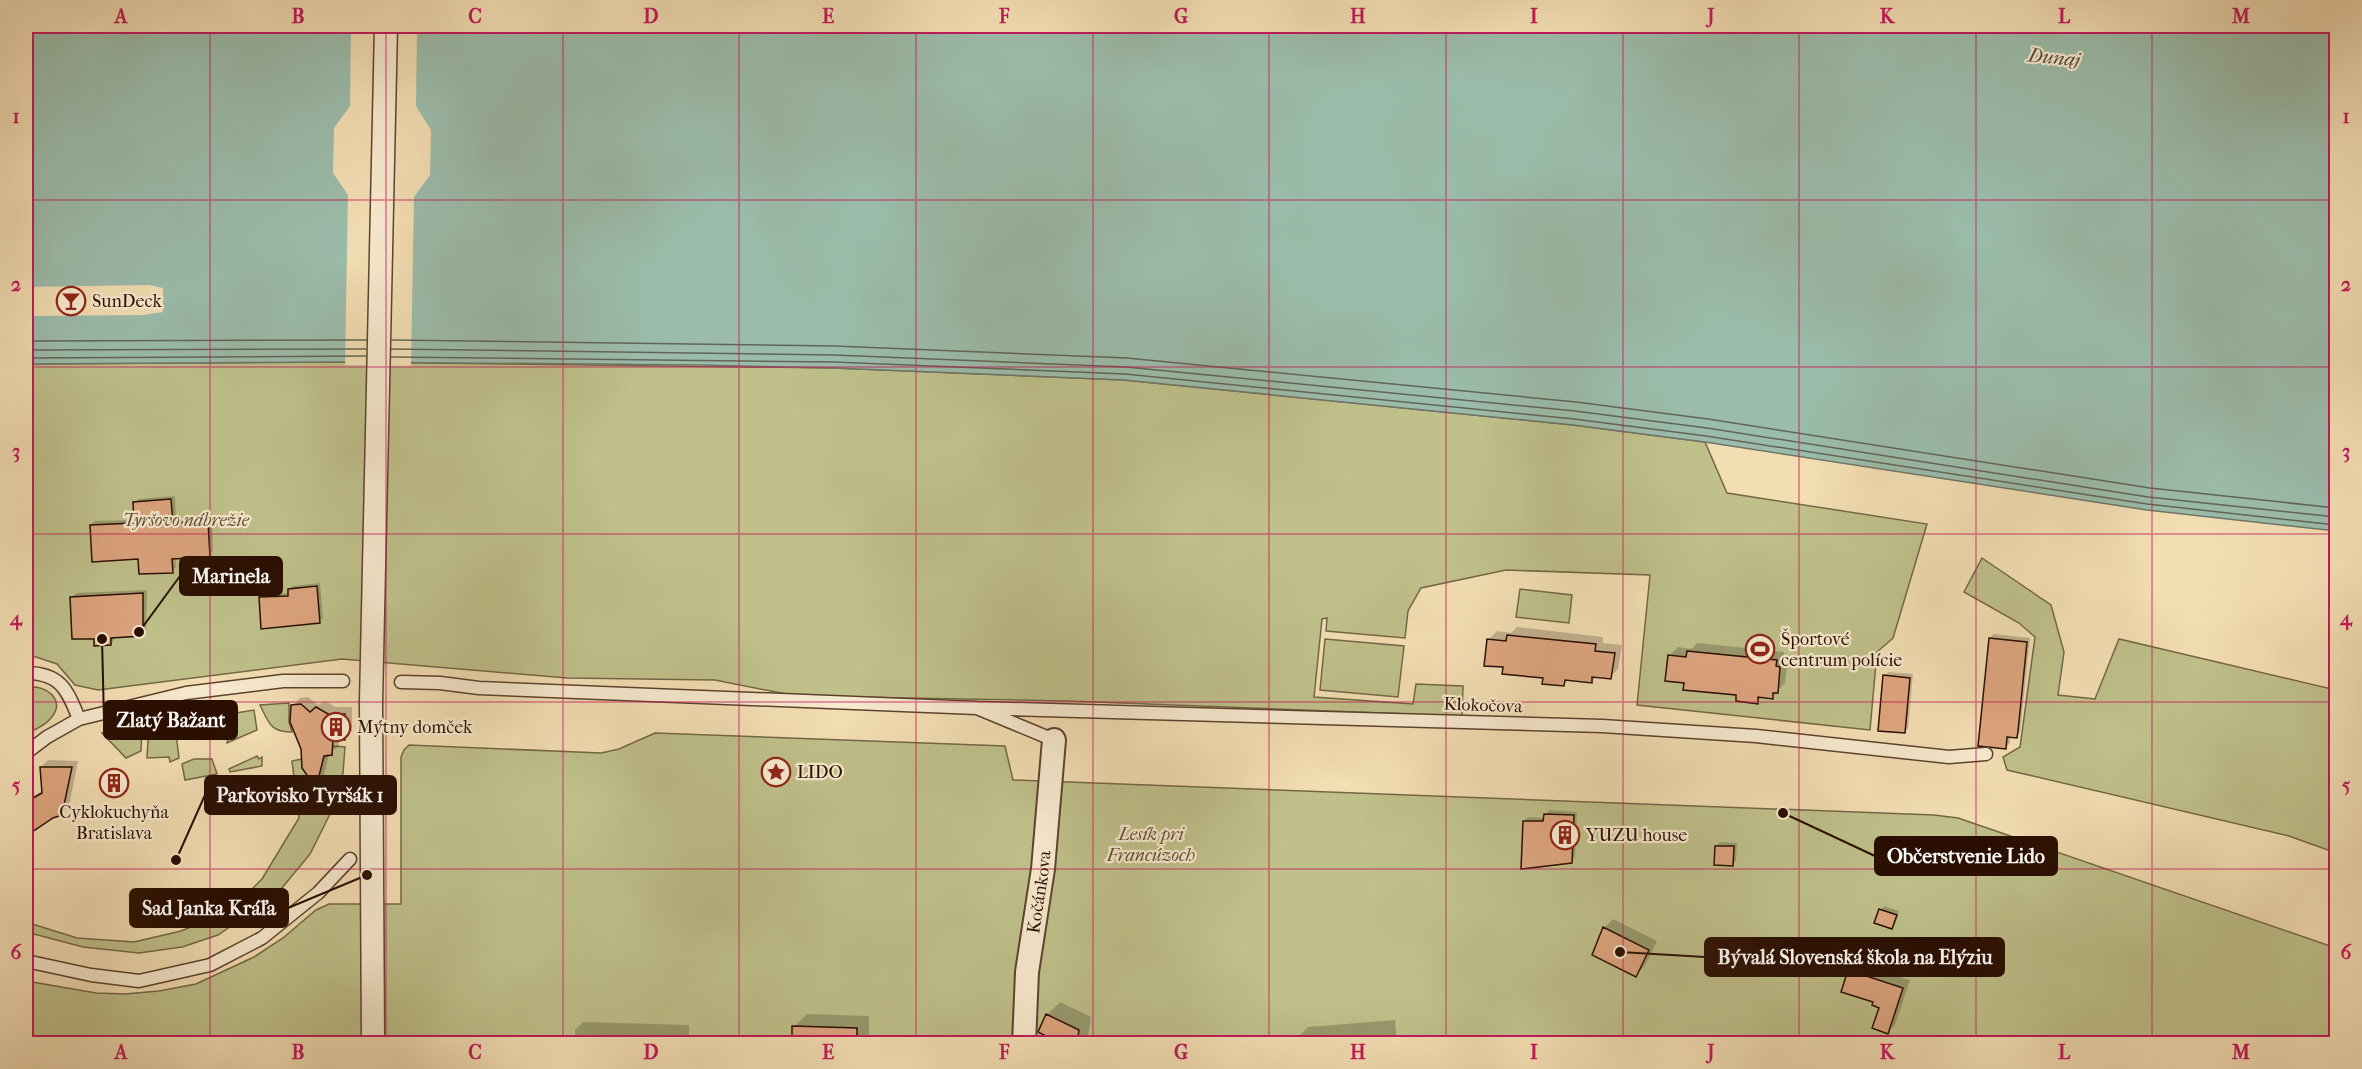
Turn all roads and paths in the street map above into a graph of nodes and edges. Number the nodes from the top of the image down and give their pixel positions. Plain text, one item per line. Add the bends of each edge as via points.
1 (381, 26) edge
2 (392, 26) edge
3 (26, 673) edge
4 (343, 681) dead end
5 (401, 682) dead end
6 (371, 702) junction
7 (977, 708) junction
8 (79, 719) junction
9 (1053, 740) joint
10 (26, 753) edge
11 (1986, 754) dead end
12 (350, 859) dead end
13 (372, 904) junction
14 (26, 961) edge
15 (368, 1044) edge
16 (378, 1044) edge
17 (1024, 1044) edge

1 - 6 lane, bridge
2 - 6 lane, bridge
3 - 8 lane via 52,676 71,699
4 - 8 lane via 283,681 186,693
5 - 7 lane, Klokočova
6 - 13 lane
7 - 9 lane
7 - 11 lane, Klokočova via 1602,726 1756,736 1949,757
8 - 10 lane
9 - 17 street, Kočánkova via 1043,869 1027,972
12 - 14 lane via 318,893 262,938 210,965 139,981
13 - 15 lane
13 - 16 lane

